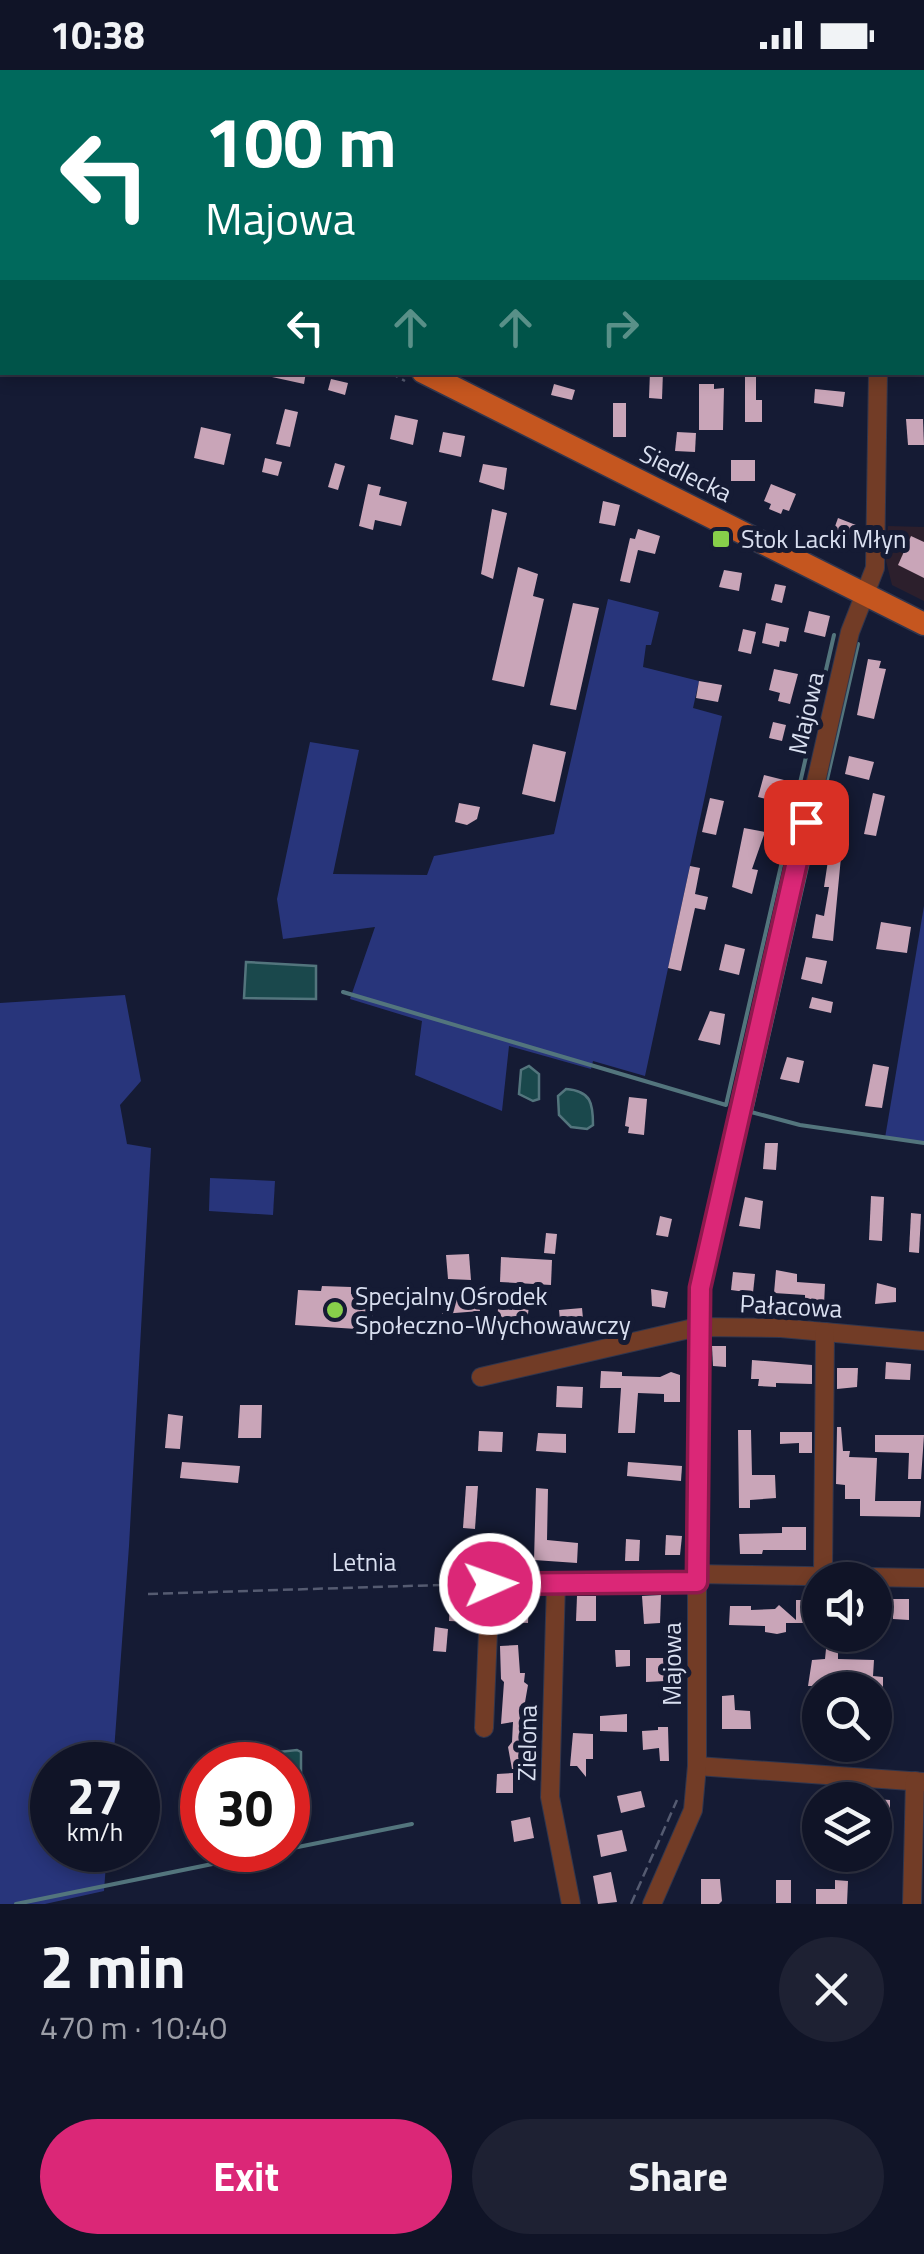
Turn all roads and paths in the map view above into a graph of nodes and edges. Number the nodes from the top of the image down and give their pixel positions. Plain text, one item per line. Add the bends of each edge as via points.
1 (429, 375) edge
2 (878, 375) edge
3 (863, 594) junction
4 (924, 624) edge
5 (698, 1327) junction
6 (825, 1332) junction
7 (924, 1340) edge
8 (481, 1377) dead end
9 (823, 1562) edge
10 (802, 1576) edge
11 (892, 1577) edge
12 (697, 1578) junction
13 (924, 1578) edge
14 (556, 1582) junction
15 (490, 1584) junction
16 (148, 1594) dead end
17 (484, 1728) dead end
18 (697, 1766) junction
19 (920, 1782) edge
20 (571, 1904) edge
21 (652, 1904) edge
22 (912, 1904) edge

1 - 3 main road, Siedlecka
2 - 3 street, Majowa via 875,568
3 - 4 main road, Siedlecka
3 - 5 street, Majowa via 700,1288
5 - 6 street, Pałacowa
5 - 8 street, Pałacowa
5 - 12 street, Majowa
6 - 7 street, Pałacowa
6 - 9 street
10 - 12 street
11 - 13 street
12 - 14 street
12 - 18 street, Majowa
14 - 15 street
14 - 20 street, Zielona via 550,1797
15 - 16 path, Letnia
15 - 17 street
18 - 19 street
18 - 21 street, Majowa via 693,1810
19 - 22 street

